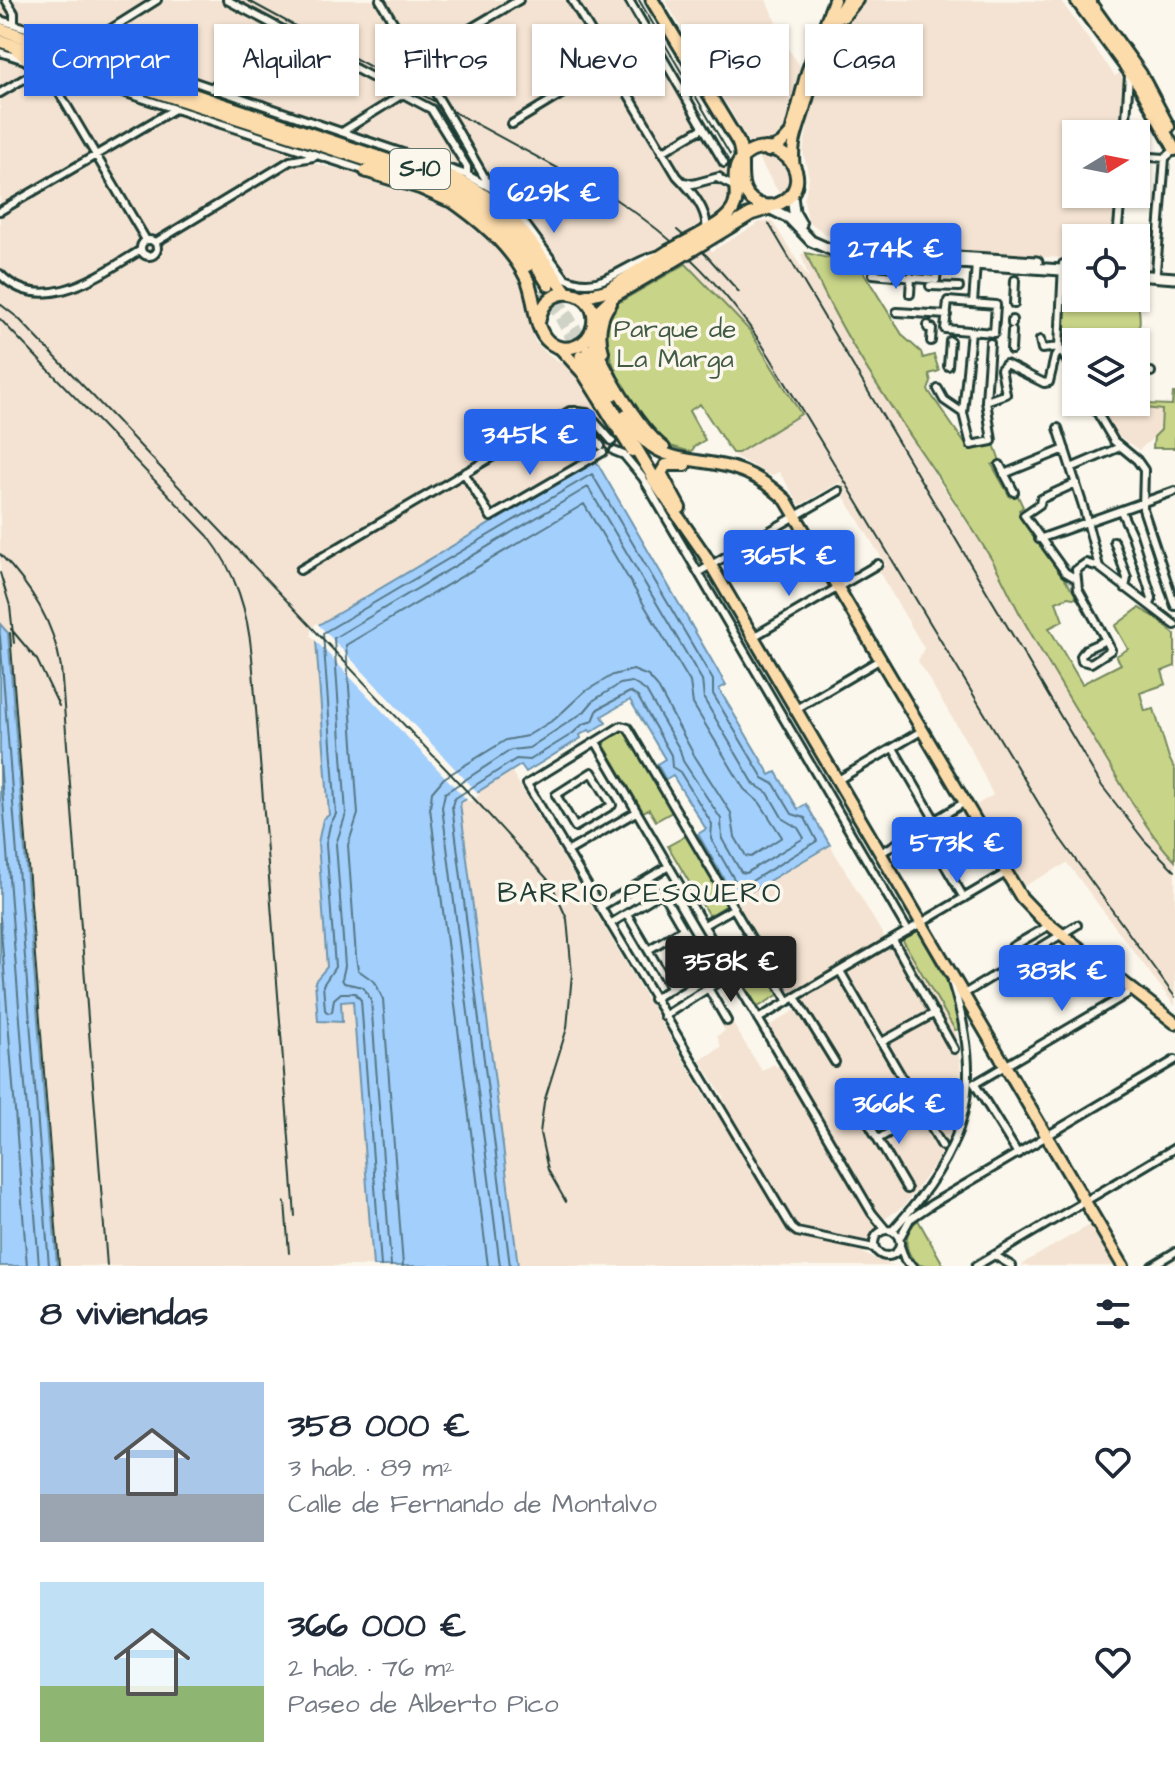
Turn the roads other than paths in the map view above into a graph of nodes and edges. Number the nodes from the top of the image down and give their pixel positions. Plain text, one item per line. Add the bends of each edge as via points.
1 (6, 0) edge
2 (157, 0) edge
3 (227, 0) edge
4 (380, 0) edge
5 (519, 0) edge
6 (572, 0) edge
7 (629, 0) edge
8 (652, 0) edge
9 (659, 0) edge
10 (837, 0) edge
11 (847, 0) edge
12 (857, 0) edge
13 (1076, 0) edge
14 (1088, 0) edge
15 (0, 20) edge
16 (14, 24) junction
17 (119, 24) edge
18 (272, 24) edge
19 (478, 24) edge
20 (586, 24) edge
21 (643, 24) edge
22 (833, 24) edge
23 (835, 24) edge
24 (24, 27) edge
25 (0, 29) edge
26 (5, 42) edge
27 (0, 52) edge
28 (24, 57) edge
29 (24, 60) edge
30 (665, 62) edge
31 (1129, 71) junction
32 (24, 79) edge
33 (198, 84) edge
34 (214, 86) edge
35 (212, 89) junction
36 (0, 93) edge
37 (61, 96) edge
38 (133, 96) edge
39 (400, 96) edge
40 (407, 96) edge
41 (558, 96) edge
42 (629, 96) edge
43 (808, 96) edge
44 (173, 109) junction
45 (249, 118) junction
46 (1126, 120) edge
47 (512, 124) dead end
48 (703, 128) junction
49 (342, 132) junction
50 (292, 147) junction
51 (1172, 147) edge
52 (761, 149) junction
53 (662, 152) junction
54 (1150, 152) edge
55 (96, 155) junction
56 (402, 156) junction
57 (319, 157) junction
58 (290, 161) junction
59 (740, 162) junction
60 (724, 163) dead end
61 (796, 168) junction
62 (366, 171) joint
63 (467, 175) junction
64 (720, 177) junction
65 (684, 182) junction
66 (490, 187) junction
67 (738, 187) junction
68 (794, 195) junction
69 (508, 206) junction
70 (463, 208) junction
71 (767, 209) junction
72 (0, 211) edge
73 (514, 220) junction
74 (804, 231) junction
75 (707, 234) junction
76 (146, 240) junction
77 (156, 242) junction
78 (141, 250) junction
79 (672, 256) junction
80 (938, 261) junction
81 (976, 264) junction
82 (1062, 267) edge
83 (1062, 267) edge
84 (1156, 271) junction
85 (1150, 272) edge
86 (1016, 273) junction
87 (0, 274) edge
88 (873, 274) dead end
89 (1150, 274) edge
90 (1175, 276) edge
91 (911, 277) junction
92 (930, 286) junction
93 (546, 287) tunnel mouth
94 (959, 287) dead end
95 (566, 292) junction
96 (622, 292) junction
97 (910, 294) dead end
98 (1062, 294) edge
99 (581, 297) junction
100 (973, 303) junction
101 (1014, 304) dead end
102 (897, 312) dead end
103 (594, 315) junction
104 (947, 315) junction
105 (929, 319) junction
106 (539, 321) junction
107 (1012, 325) dead end
108 (971, 331) junction
109 (591, 334) junction
110 (950, 334) junction
111 (991, 337) junction
112 (1040, 340) dead end
113 (931, 341) dead end
114 (560, 348) junction
115 (1060, 348) junction
116 (1011, 350) dead end
117 (1062, 352) edge
118 (948, 366) dead end
119 (610, 373) junction
120 (1002, 373) junction
121 (988, 376) junction
122 (938, 389) dead end
123 (986, 401) junction
124 (575, 411) junction
125 (963, 413) junction
126 (1099, 416) edge
127 (1058, 428) dead end
128 (612, 441) dead end
129 (645, 441) joint
130 (1120, 447) junction
131 (1065, 449) junction
132 (614, 451) dead end
133 (679, 458) junction
134 (1000, 465) dead end
135 (1071, 468) junction
136 (744, 472) junction
137 (464, 473) junction
138 (1004, 474) junction
139 (1076, 483) junction
140 (658, 485) junction
141 (839, 491) dead end
142 (1175, 491) edge
143 (1014, 492) dead end
144 (1142, 502) junction
145 (1121, 511) junction
146 (797, 515) junction
147 (1088, 522) junction
148 (1039, 539) junction
149 (1114, 541) dead end
150 (703, 552) junction
151 (878, 564) dead end
152 (711, 566) junction
153 (1099, 567) junction
154 (300, 570) dead end
155 (699, 572) junction
156 (1175, 575) edge
157 (1075, 578) junction
158 (1166, 578) junction
159 (838, 586) junction
160 (1125, 588) junction
161 (1150, 605) junction
162 (1175, 606) edge
163 (1175, 625) edge
164 (753, 637) junction
165 (1106, 640) junction
166 (881, 659) junction
167 (795, 708) junction
168 (782, 714) junction
169 (923, 730) junction
170 (596, 742) junction
171 (893, 748) junction
172 (842, 778) junction
173 (965, 802) junction
174 (565, 810) junction
175 (636, 812) junction
176 (593, 816) junction
177 (548, 820) junction
178 (935, 820) junction
179 (923, 828) junction
180 (602, 831) junction
181 (567, 852) junction
182 (881, 853) junction
183 (669, 866) junction
184 (1006, 873) junction
185 (964, 898) junction
186 (600, 907) junction
187 (734, 908) junction
188 (627, 914) junction
189 (923, 923) junction
190 (610, 924) junction
191 (704, 925) junction
192 (1050, 925) junction
193 (1077, 925) dead end
194 (683, 929) junction
195 (908, 931) junction
196 (1062, 935) junction
197 (893, 940) junction
198 (1012, 947) dead end
199 (648, 950) junction
200 (946, 963) junction
201 (840, 971) junction
202 (731, 974) junction
203 (708, 988) junction
204 (1131, 988) junction
205 (671, 989) junction
206 (964, 994) junction
207 (653, 999) junction
208 (792, 999) junction
209 (935, 1013) junction
210 (664, 1016) junction
211 (758, 1019) junction
212 (727, 1021) dead end
213 (1175, 1023) edge
214 (882, 1042) junction
215 (954, 1049) dead end
216 (1175, 1060) edge
217 (835, 1062) dead end
218 (1006, 1065) junction
219 (972, 1082) junction
220 (956, 1094) dead end
221 (923, 1112) junction
222 (866, 1119) dead end
223 (1047, 1136) junction
224 (878, 1139) junction
225 (942, 1146) dead end
226 (1175, 1148) edge
227 (1018, 1154) junction
228 (907, 1189) dead end
229 (1085, 1201) junction
230 (872, 1213) junction
231 (889, 1231) junction
232 (876, 1235) junction
233 (900, 1242) junction
234 (874, 1248) junction
235 (1175, 1252) edge
236 (994, 1255) junction
237 (913, 1266) edge
238 (976, 1266) edge
239 (1012, 1266) edge
240 (1123, 1266) edge
241 (1152, 1266) edge

1 - 16 street
2 - 17 street
3 - 18 street
4 - 66 street, bridge
5 - 19 street
6 - 20 street
7 - 21 street
8 - 59 highway via 738,147
9 - 52 highway via 739,134
10 - 52 main road via 816,43 790,135
11 - 22 main road
12 - 23 main road
13 - 31 main road
14 - 51 main road via 1141,74 1164,116
15 - 16 street
16 - 24 street
25 - 45 highway, S-10
26 - 28 highway
26 - 45 highway, S-10
27 - 29 street
30 - 48 street
31 - 46 street
31 - 51 main road
32 - 36 street
33 - 35 street
34 - 35 street
35 - 49 street
37 - 55 street
38 - 44 street
39 - 49 street
40 - 63 street via 437,116
41 - 47 street
42 - 53 street
43 - 61 main road via 793,145
44 - 50 street
44 - 55 street
45 - 56 highway via 299,124
45 - 70 highway via 435,188
45 - 93 highway, S-10 via 446,180 504,221
48 - 53 street
48 - 60 street
49 - 56 street
50 - 57 street
50 - 58 street
51 - 54 street
51 - 84 street
52 - 59 highway via 750,151
52 - 61 highway via 786,156
52 - 68 highway via 788,165
53 - 65 street
55 - 72 street
55 - 76 street
56 - 63 street
56 - 73 highway via 480,190
57 - 58 street
57 - 62 street
58 - 77 street
59 - 64 street
59 - 67 highway
59 - 71 highway via 747,195
61 - 68 highway
62 - 70 highway
63 - 66 street
64 - 65 street
64 - 67 street
64 - 75 street via 733,186 734,201
65 - 75 street via 706,217
66 - 69 street
67 - 71 highway via 749,203
67 - 75 highway via 742,199 735,213
68 - 71 highway
68 - 74 main road
69 - 73 highway
69 - 79 street via 565,278 574,282 598,283 639,259
70 - 106 highway via 492,232 519,266
71 - 74 main road
71 - 75 highway
73 - 95 highway
74 - 80 main road via 819,246 837,253
74 - 82 main road via 848,249
75 - 79 highway, bridge
76 - 77 street
76 - 78 street
77 - 78 street via 154,255
78 - 87 street via 81,285 60,291 21,289
79 - 96 highway
79 - 99 highway via 608,290
80 - 81 main road
80 - 92 street
81 - 86 main road
81 - 100 street
83 - 86 main road
84 - 85 main road
84 - 90 main road
86 - 101 street
88 - 91 street
89 - 90 main road
91 - 92 street
91 - 97 street
92 - 94 street
95 - 99 highway
95 - 106 highway via 544,304
96 - 103 highway
96 - 119 main road via 606,309 601,328
98 - 115 street
99 - 103 highway
100 - 104 street via 948,301
100 - 111 street via 996,305
102 - 105 street
103 - 109 highway
104 - 105 street
104 - 110 street via 945,329
105 - 113 street
106 - 114 highway via 543,335
107 - 116 street
108 - 110 street
108 - 111 street
108 - 125 street
109 - 114 highway via 579,345
109 - 119 main road
110 - 118 street
111 - 121 street
112 - 115 street via 1042,349
114 - 140 main road via 583,373
115 - 117 street
115 - 120 street via 1047,383 1010,364
119 - 133 main road via 648,435
120 - 121 street
120 - 123 street via 1006,394
121 - 123 street
122 - 125 street
123 - 125 street via 992,441 971,445
124 - 128 street via 587,413
124 - 137 street
124 - 137 street via 602,449 491,517
126 - 130 street
127 - 131 street
129 - 133 main road
129 - 140 highway via 584,353
130 - 135 street
130 - 144 street via 1144,470
131 - 135 street
131 - 138 street
132 - 155 street via 643,478
133 - 136 main road
134 - 138 street
135 - 139 street
136 - 146 main road via 772,487
136 - 150 main road via 673,464 663,469
137 - 154 street
138 - 143 street
139 - 147 street
139 - 148 street via 1028,511 1025,518
140 - 150 main road
141 - 146 street
142 - 144 street
144 - 145 street
144 - 158 street
145 - 147 street
145 - 161 street
146 - 152 street
146 - 159 main road
147 - 148 street
147 - 153 street
148 - 157 street
149 - 160 street via 1127,578
150 - 152 main road
151 - 159 street
152 - 155 street
152 - 164 main road
153 - 157 street via 1086,563
153 - 160 street
155 - 168 street
156 - 158 street
157 - 165 street
158 - 162 street
159 - 164 street
159 - 166 main road
160 - 161 street
161 - 163 street
164 - 167 main road
165 - 165 street via 1086,649 1082,661 1091,663 1111,650
166 - 167 street
166 - 169 main road
167 - 168 street
167 - 172 main road
168 - 195 street
169 - 171 street
169 - 173 main road
170 - 175 street
170 - 177 street via 527,784
170 - 187 street via 621,726 628,728
171 - 172 street
171 - 178 street
172 - 182 main road
173 - 178 street
173 - 184 main road
174 - 176 street via 575,827
174 - 176 street via 556,795 592,772 612,805
174 - 177 street
175 - 180 street
175 - 183 street
176 - 180 street
177 - 181 street
178 - 179 street
179 - 182 street
179 - 185 street
180 - 181 street
181 - 186 street
182 - 189 main road
183 - 186 street
183 - 191 street
184 - 185 street
184 - 192 main road via 1021,897
185 - 189 street
186 - 190 street
187 - 191 street
187 - 208 street
188 - 190 street
188 - 194 street via 662,892
188 - 199 street
189 - 195 street
189 - 200 main road
190 - 207 street
191 - 202 street
192 - 196 main road
192 - 198 street
193 - 196 street
194 - 199 street
194 - 205 street via 706,968
195 - 197 street
196 - 204 main road
196 - 206 street
197 - 201 street
197 - 209 street
199 - 205 street
200 - 206 main road
200 - 219 street via 964,1025
201 - 208 street
201 - 214 street
202 - 203 street
202 - 211 street
203 - 210 street
203 - 212 street
204 - 213 main road
204 - 218 street
205 - 207 street
206 - 218 main road
207 - 210 street
208 - 211 street
208 - 217 street
209 - 214 street
209 - 215 street
210 - 234 street via 794,1230
211 - 230 street
214 - 221 street
216 - 223 street
218 - 219 street
218 - 223 main road
219 - 227 street
219 - 231 street via 951,1152 926,1192
220 - 221 street
221 - 224 street
221 - 225 street
222 - 224 street
223 - 227 street
223 - 229 main road
224 - 228 street
226 - 229 street
227 - 233 street via 912,1217
229 - 236 street
229 - 240 main road
230 - 231 street
230 - 232 street
231 - 232 street
231 - 233 street
232 - 234 street
233 - 234 street via 895,1254 887,1257
233 - 237 street via 905,1260
235 - 241 street
236 - 238 street
236 - 239 street

